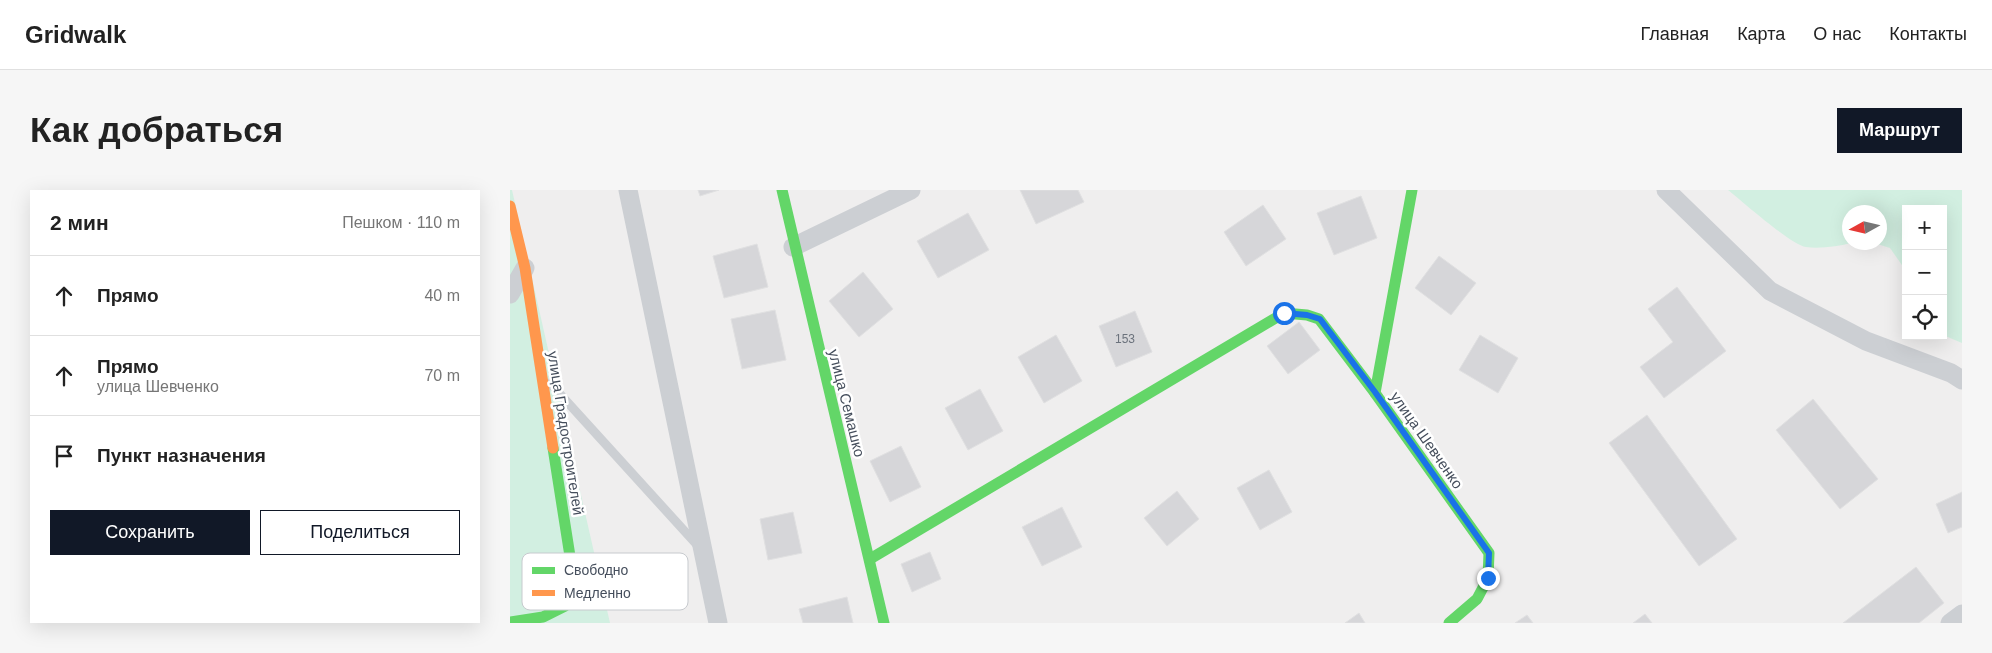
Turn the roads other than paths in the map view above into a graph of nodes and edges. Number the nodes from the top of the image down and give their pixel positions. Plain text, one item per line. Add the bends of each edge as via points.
1 (628, 190) edge
2 (782, 190) edge
3 (911, 190) edge
4 (1412, 190) edge
5 (1666, 190) edge
6 (510, 206) edge
7 (794, 247) junction
8 (525, 268) junction
9 (510, 294) edge
10 (541, 373) junction
11 (1962, 380) edge
12 (1375, 392) junction
13 (703, 551) junction
14 (569, 553) edge
15 (870, 559) junction
16 (557, 610) edge
17 (1962, 614) edge
18 (510, 622) edge
19 (718, 623) edge
20 (884, 623) edge
21 (1449, 623) edge
22 (1950, 623) edge

1 - 13 street
2 - 7 street, улица Семашко
3 - 7 street
4 - 12 street, улица Шевченко
5 - 11 street via 1770,291 1866,341 1951,372
6 - 8 street, улица Градостроителей
7 - 15 street, улица Семашко
8 - 9 street
8 - 10 street, улица Градостроителей
10 - 13 lane
10 - 14 street, улица Градостроителей
12 - 15 street via 1320,319 1284,313
12 - 21 street, улица Шевченко via 1489,553 1488,578 1477,599
13 - 19 street
15 - 20 street, улица Семашко
16 - 18 street, улица Градостроителей via 543,617
17 - 22 street

